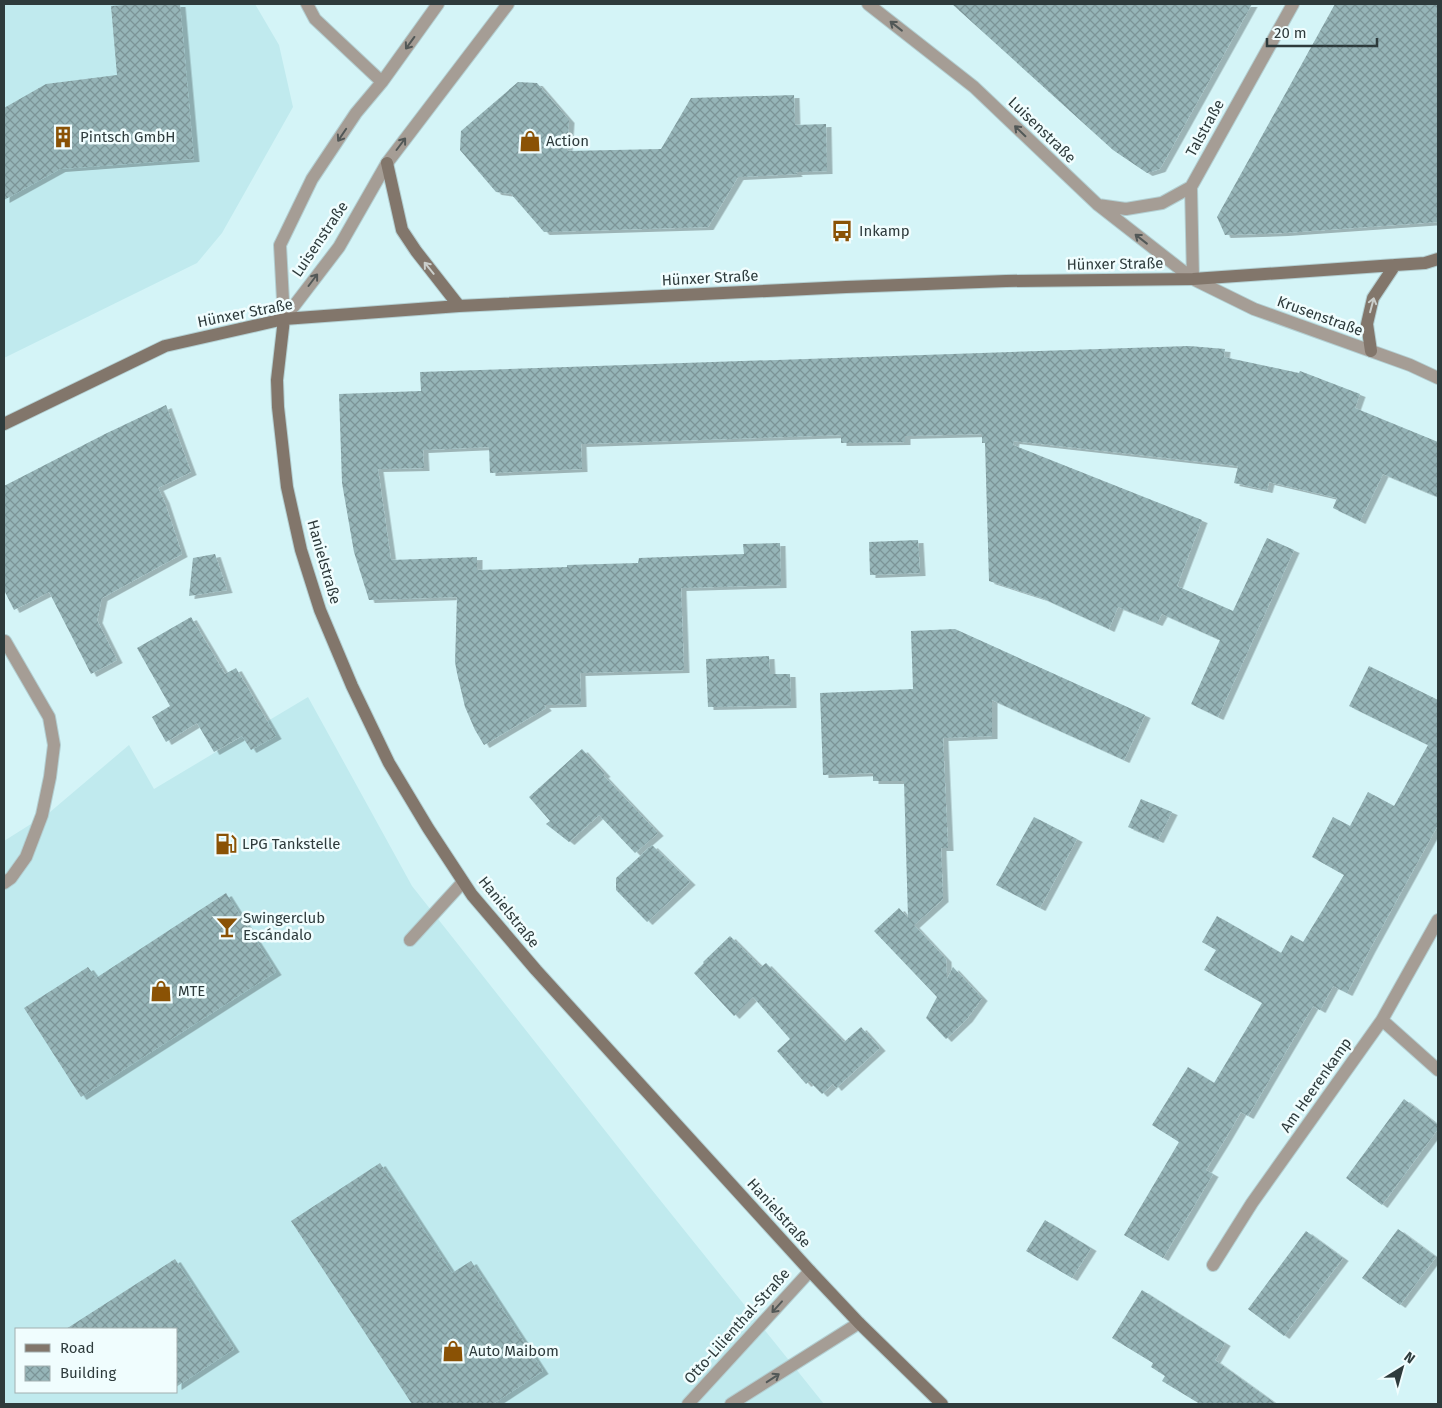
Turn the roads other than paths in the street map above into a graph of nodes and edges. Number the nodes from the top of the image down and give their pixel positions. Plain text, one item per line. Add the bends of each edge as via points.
1 (307, 4) edge
2 (438, 4) edge
3 (508, 4) edge
4 (868, 4) edge
5 (1293, 4) edge
6 (382, 82) junction
7 (387, 163) junction
8 (1190, 187) junction
9 (1097, 204) junction
10 (1438, 259) edge
11 (1395, 265) junction
12 (1193, 279) junction
13 (459, 306) junction
14 (284, 319) junction
15 (1371, 351) junction
16 (1438, 378) edge
17 (4, 424) edge
18 (5, 641) dead end
19 (463, 882) junction
20 (4, 883) edge
21 (1438, 920) edge
22 (410, 940) dead end
23 (1382, 1020) junction
24 (1438, 1070) edge
25 (1213, 1265) dead end
26 (810, 1270) junction
27 (859, 1323) junction
28 (688, 1404) edge
29 (731, 1404) edge
30 (942, 1404) edge

1 - 6 street via 315,19
2 -> 6 street, Luisenstraße
7 -> 3 street, Luisenstraße
9 -> 4 street, Luisenstraße via 974,87
5 - 8 street, Talstraße
6 -> 14 street, Luisenstraße via 356,113 312,179 280,244
13 -> 7 main road via 402,230
14 -> 7 street, Luisenstraße via 339,246
8 - 9 street via 1162,203 1126,209
8 - 12 street
12 -> 9 street, Luisenstraße
10 - 11 main road, Hünxer Straße
11 - 12 main road, Hünxer Straße
15 -> 11 main road via 1367,324 1373,298
12 - 13 main road, Hünxer Straße via 846,287
12 - 15 street, Krusenstraße via 1254,309
13 - 14 main road, Hünxer Straße
14 - 17 main road, Hünxer Straße via 165,346
14 - 19 main road, Hanielstraße via 277,380 287,486 301,550 320,610 389,763
15 - 16 street, Krusenstraße
18 - 20 street via 49,717 54,744 42,815 26,857 12,878
19 - 22 street
19 - 26 main road, Hanielstraße via 536,970
21 - 23 street, Am Heerenkamp
23 - 24 street
23 - 25 street, Am Heerenkamp via 1252,1203
26 - 27 main road, Hanielstraße
26 -> 28 street, Otto-Lilienthal-Straße
29 -> 27 street
27 - 30 main road, Hanielstraße

